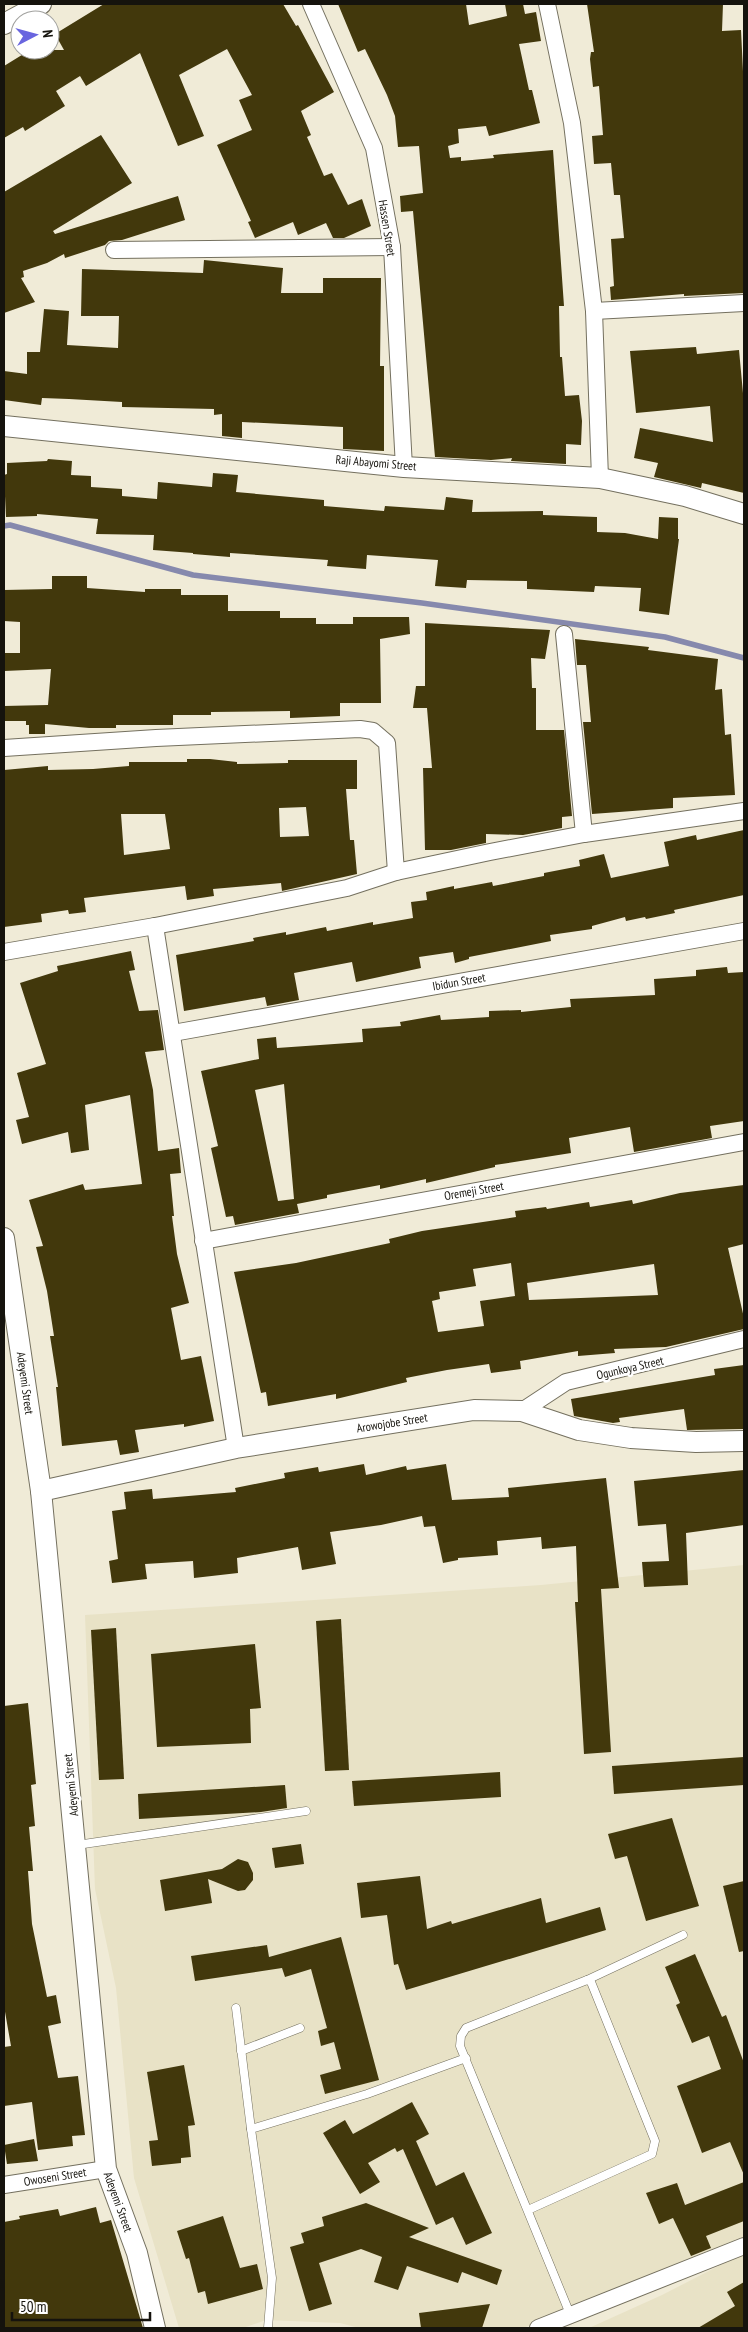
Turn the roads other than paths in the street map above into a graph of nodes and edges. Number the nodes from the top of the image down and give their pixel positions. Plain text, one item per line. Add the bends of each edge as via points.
1 (41, 4) edge
2 (311, 4) edge
3 (547, 4) edge
4 (4, 24) edge
5 (392, 247) junction
6 (114, 250) dead end
7 (744, 303) edge
8 (594, 311) junction
9 (4, 426) edge
10 (404, 467) junction
11 (600, 478) junction
12 (744, 514) edge
13 (564, 634) dead end
14 (4, 748) edge
15 (744, 811) edge
16 (584, 834) junction
17 (396, 872) junction
18 (155, 926) junction
19 (744, 931) edge
20 (4, 952) edge
21 (173, 1033) junction
22 (744, 1142) edge
23 (4, 1238) edge
24 (203, 1241) junction
25 (744, 1339) edge
26 (522, 1411) junction
27 (744, 1441) edge
28 (236, 1448) junction
29 (41, 1491) junction
30 (306, 1811) dead end
31 (77, 1845) junction
32 (683, 1934) dead end
33 (587, 1980) junction
34 (236, 2008) dead end
35 (300, 2028) dead end
36 (240, 2051) junction
37 (466, 2058) junction
38 (251, 2129) junction
39 (106, 2169) junction
40 (4, 2185) edge
41 (528, 2210) junction
42 (744, 2246) edge
43 (570, 2314) junction
44 (154, 2328) edge
45 (268, 2328) edge
46 (538, 2328) edge

1 - 4 street
2 - 5 street, Hassen Street via 374,148
3 - 8 street via 572,123
5 - 6 street
5 - 10 street, Hassen Street
7 - 8 street
8 - 11 street
9 - 10 street, Raji Abayomi Street
10 - 11 street, Raji Abayomi Street
11 - 12 street, Raji Abayomi Street via 685,496
13 - 16 street
14 - 17 street via 360,729 373,731 387,743
15 - 16 street
16 - 17 street
17 - 18 street via 348,888
18 - 20 street
18 - 21 street
19 - 21 street, Ibidun Street
21 - 24 street
22 - 24 street, Oremeji Street
23 - 29 street, Adeyemi Street
24 - 28 street
25 - 26 street, Ogunkoya Street via 566,1382
26 - 27 street, Arowojobe Street via 578,1430 631,1438
26 - 28 street, Arowojobe Street via 474,1410
28 - 29 street, Arowojobe Street
29 - 31 street, Adeyemi Street
30 - 31 lane
31 - 39 street, Adeyemi Street
32 - 33 lane
33 - 37 lane via 466,2028 460,2046
33 - 41 lane via 591,1982 655,2141 655,2149 652,2154
34 - 36 lane
35 - 36 lane
36 - 38 lane
37 - 38 lane via 367,2094
37 - 41 lane
38 - 45 lane via 272,2278
39 - 40 street, Owoseni Street
39 - 44 street, Adeyemi Street via 137,2253
41 - 43 lane
42 - 43 street
43 - 46 street

